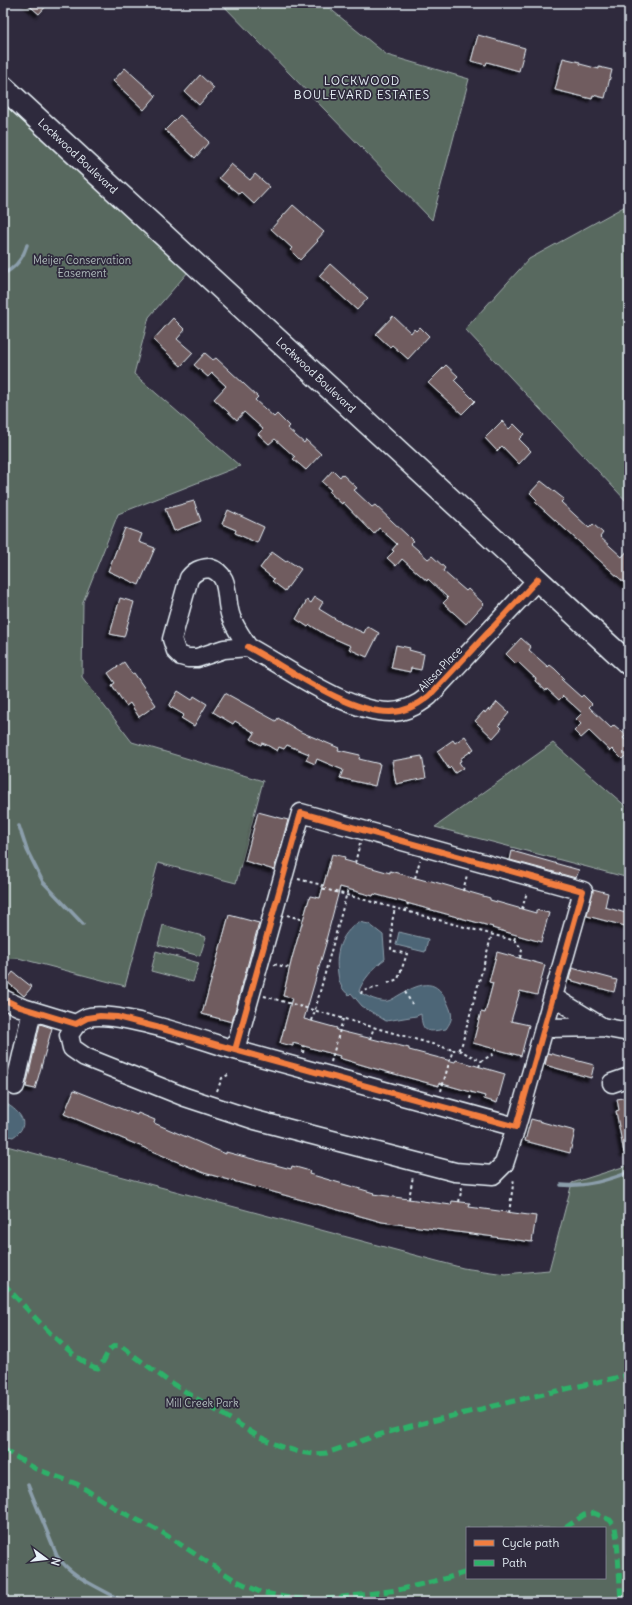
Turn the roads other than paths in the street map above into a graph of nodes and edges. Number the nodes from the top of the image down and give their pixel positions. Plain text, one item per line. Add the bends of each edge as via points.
1 (3, 87) edge
2 (538, 579) junction
3 (248, 647) junction
4 (629, 664) edge
5 (553, 997) junction
6 (3, 999) edge
7 (32, 1011) junction
8 (76, 1024) junction
9 (602, 1027) junction
10 (544, 1028) junction
11 (629, 1032) edge
12 (235, 1050) junction
13 (629, 1077) edge
14 (612, 1083) dead end
15 (15, 1086) dead end
16 (516, 1127) junction

1 - 2 main road, Lockwood Boulevard
2 - 3 street, Alissa Place via 429,696 416,705 402,710 375,710 342,699
2 - 4 main road, Lockwood Boulevard
3 - 3 street via 224,649 197,658 181,656 176,651 172,639 189,578 194,572 209,568 219,572 224,578 231,617
5 - 9 street
5 - 10 street
5 - 12 street via 583,891 300,813
6 - 7 street
7 - 8 street
7 - 15 street
8 - 12 street via 87,1018 117,1017
8 - 16 street via 69,1035 72,1048 85,1057 185,1097 255,1120 455,1172 493,1175 504,1164
9 - 10 street
9 - 11 street
10 - 16 street
12 - 16 street
13 - 14 street

